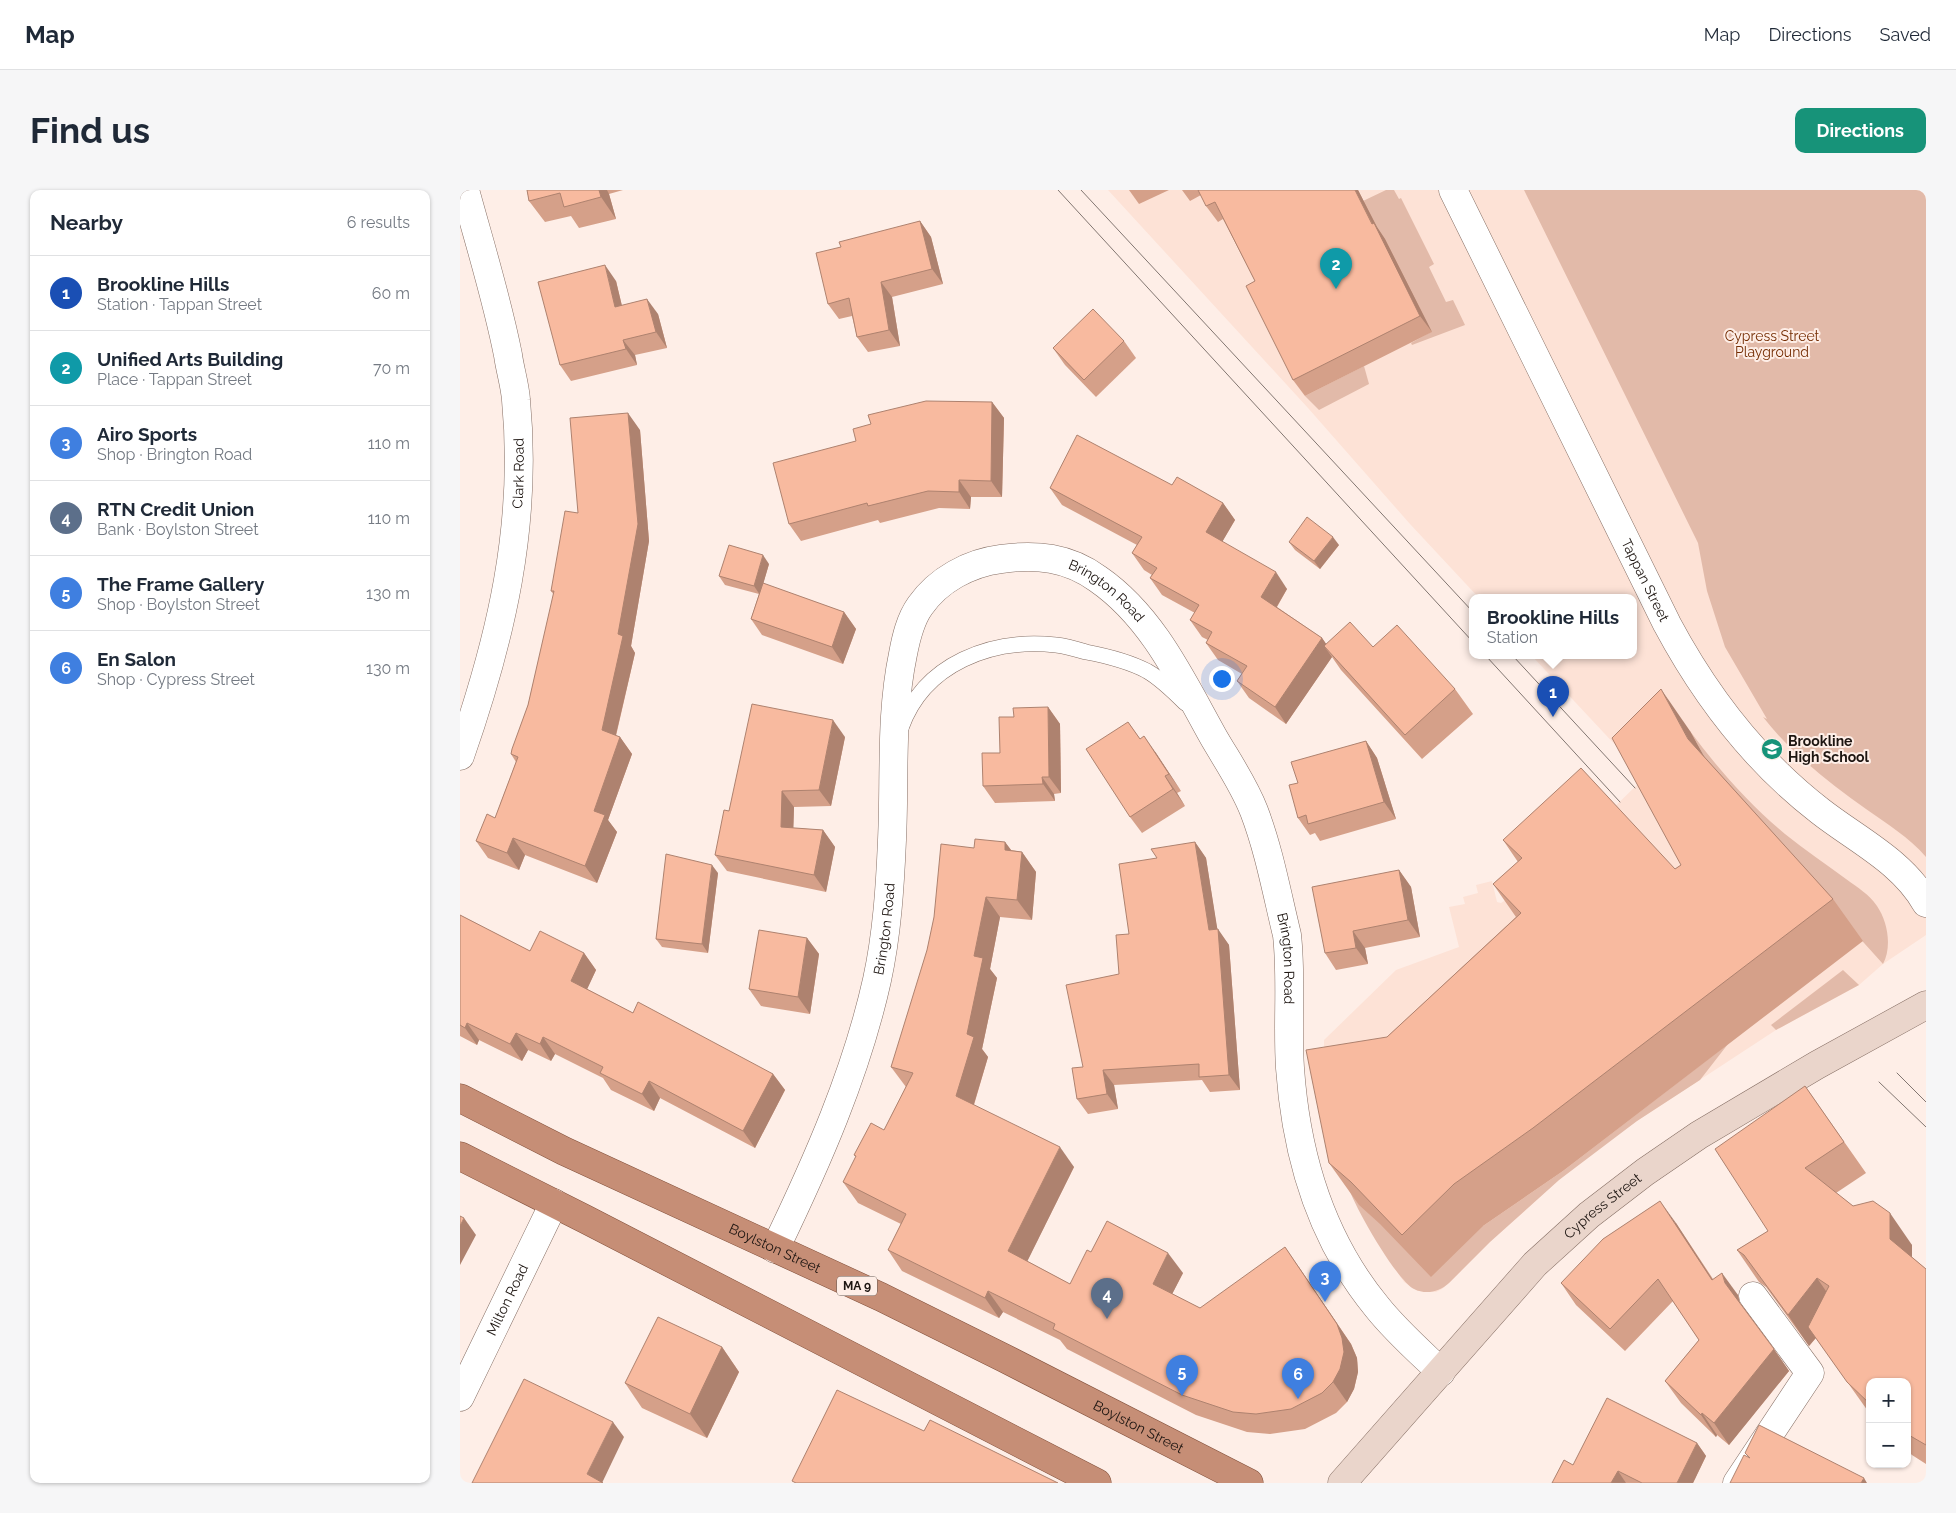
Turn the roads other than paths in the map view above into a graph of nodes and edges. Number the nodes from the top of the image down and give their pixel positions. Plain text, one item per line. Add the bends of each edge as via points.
1 (465, 190) edge
2 (1453, 190) edge
3 (1215, 738) junction
4 (460, 756) edge
5 (893, 758) junction
6 (1926, 903) edge
7 (1926, 1006) edge
8 (460, 1098) edge
9 (460, 1156) edge
10 (554, 1203) junction
11 (775, 1249) junction
12 (1753, 1296) edge
13 (1441, 1372) junction
14 (460, 1397) edge
15 (1097, 1483) edge
16 (1249, 1483) edge
17 (1342, 1483) edge
18 (1737, 1483) edge

1 - 4 street, Clark Road via 501,321 516,398 520,484 514,549 499,625
2 - 6 street, Tappan Street via 1668,624 1702,685 1735,729 1780,777 1820,812 1889,861 1911,882
3 - 5 lane via 1169,687 1147,672 1120,660 1056,645 1007,646 962,659 932,679 906,715
3 - 5 street, Brington Road via 1162,646 1114,590 1077,566 1026,556 995,560 967,569 945,580 919,607 911,624 898,677
3 - 13 street, Brington Road via 1254,810 1287,935 1293,1094 1302,1152 1315,1196 1334,1240 1366,1293 1402,1335
5 - 11 street, Brington Road via 893,837 887,920 861,1044 813,1171
7 - 13 main road, Cypress Street via 1705,1131 1626,1186 1535,1264
8 - 11 highway, Boylston Street / MA 9 via 573,1155
9 - 10 highway
10 - 14 street, Milton Road
10 - 15 highway
11 - 16 highway, Boylston Street / MA 9 via 881,1297
12 - 18 street via 1810,1373
13 - 17 main road, Cypress Street

